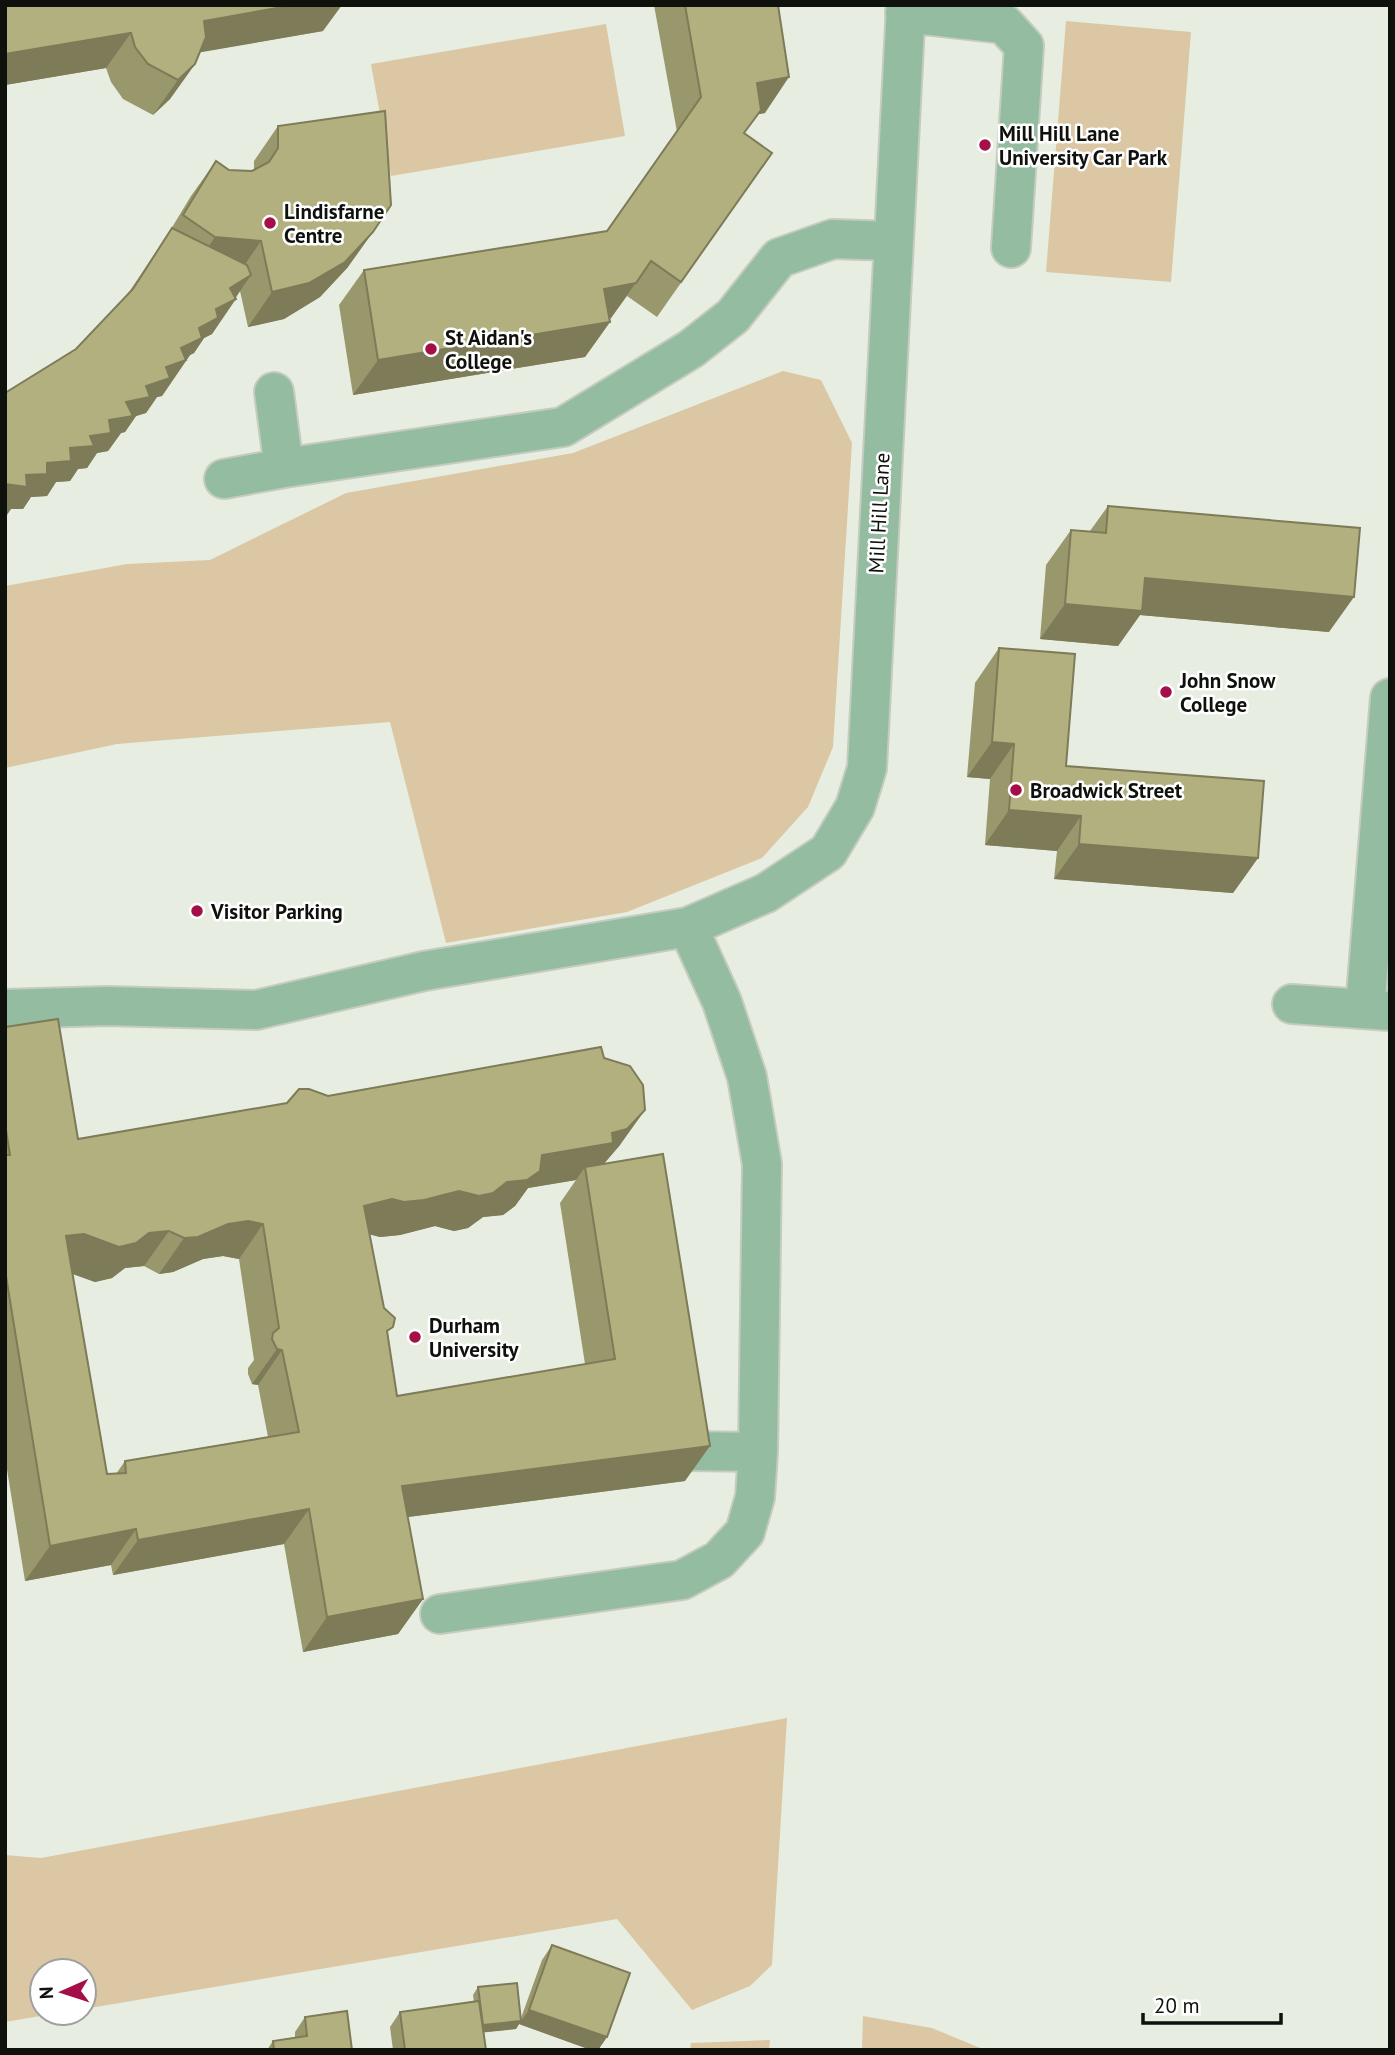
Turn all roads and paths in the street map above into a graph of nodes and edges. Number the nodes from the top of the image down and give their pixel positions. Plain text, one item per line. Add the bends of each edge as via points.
1 (906, 9) edge
2 (893, 241) junction
3 (1011, 248) dead end
4 (274, 392) dead end
5 (285, 468) junction
6 (224, 479) dead end
7 (1390, 698) edge
8 (688, 928) junction
9 (1292, 1004) dead end
10 (5, 1009) edge
11 (1377, 1010) edge
12 (687, 1451) edge
13 (758, 1452) junction
14 (440, 1614) dead end

1 - 2 street, Mill Hill Lane
1 - 3 street via 1004,24 1024,46
2 - 5 street via 833,239 779,258 733,317 691,349 563,427
2 - 8 street, Mill Hill Lane via 867,768 855,807 828,852 766,892
4 - 5 street
5 - 6 street
7 - 11 street
8 - 10 street, Mill Hill Lane via 424,971 256,1010
8 - 13 street via 722,1002 747,1077 762,1164
9 - 11 street
12 - 13 street
13 - 14 street via 755,1497 745,1532 719,1560 682,1580

